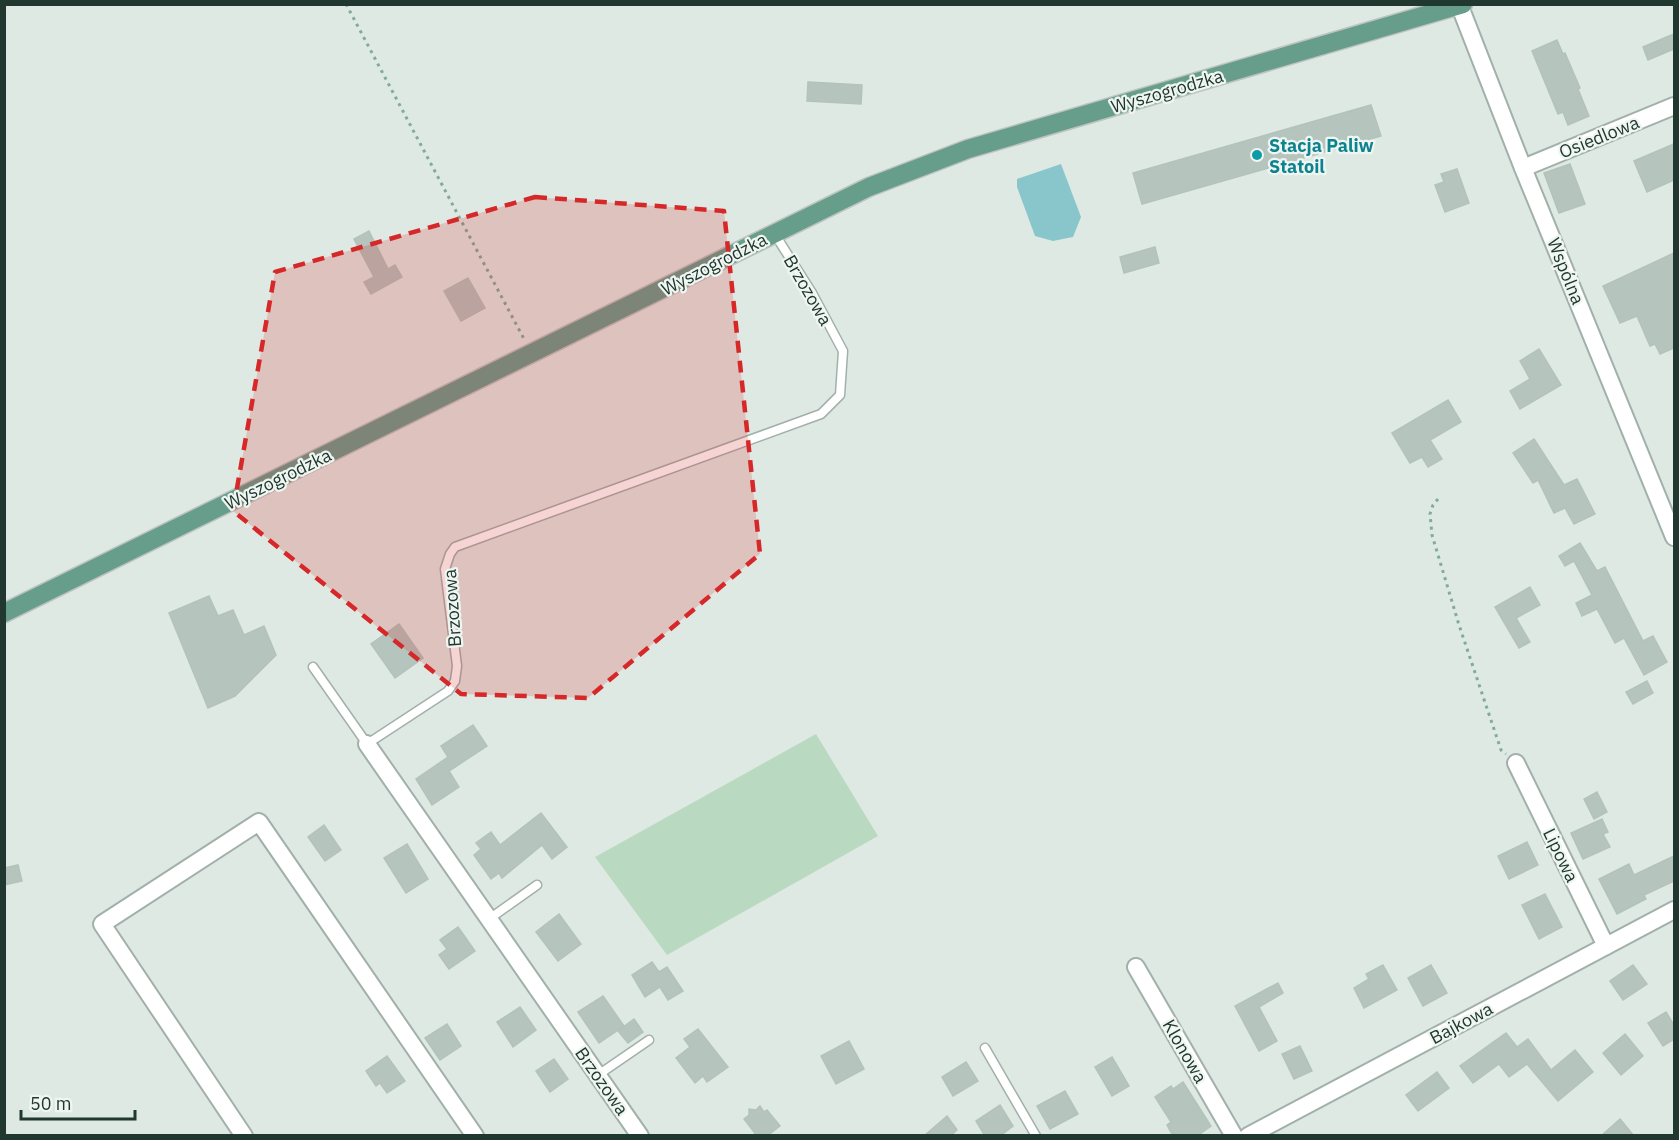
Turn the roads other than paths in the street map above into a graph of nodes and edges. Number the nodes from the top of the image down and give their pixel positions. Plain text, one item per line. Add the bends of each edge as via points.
1 (1460, 5) edge
2 (1674, 106) edge
3 (1523, 168) junction
4 (774, 233) junction
5 (1674, 537) edge
6 (4, 613) edge
7 (313, 667) dead end
8 (367, 744) junction
9 (1516, 763) road end
10 (537, 885) dead end
11 (1674, 910) edge
12 (489, 919) junction
13 (1606, 946) junction
14 (1136, 967) dead end
15 (649, 1040) dead end
16 (985, 1048) dead end
17 (598, 1076) junction
18 (244, 1136) edge
19 (475, 1136) edge
20 (640, 1136) edge
21 (1036, 1136) edge
22 (1234, 1136) edge
23 (1248, 1136) edge

1 - 3 street, Wspólna
1 - 4 main road, Wyszogrodzka via 968,149 869,188
2 - 3 street, Osiedlowa
3 - 5 street, Wspólna
4 - 6 main road, Wyszogrodzka
4 - 8 lane, Brzozowa via 843,351 840,395 821,414 455,547 446,569 457,666 455,681 448,692
7 - 8 lane
8 - 12 street, Brzozowa
9 - 13 street, Lipowa
10 - 12 lane
11 - 13 street, Bajkowa
12 - 17 street, Brzozowa
13 - 23 street, Bajkowa
14 - 22 street, Klonowa
15 - 17 lane
16 - 21 lane
17 - 20 street, Brzozowa
18 - 19 street via 102,924 259,822

